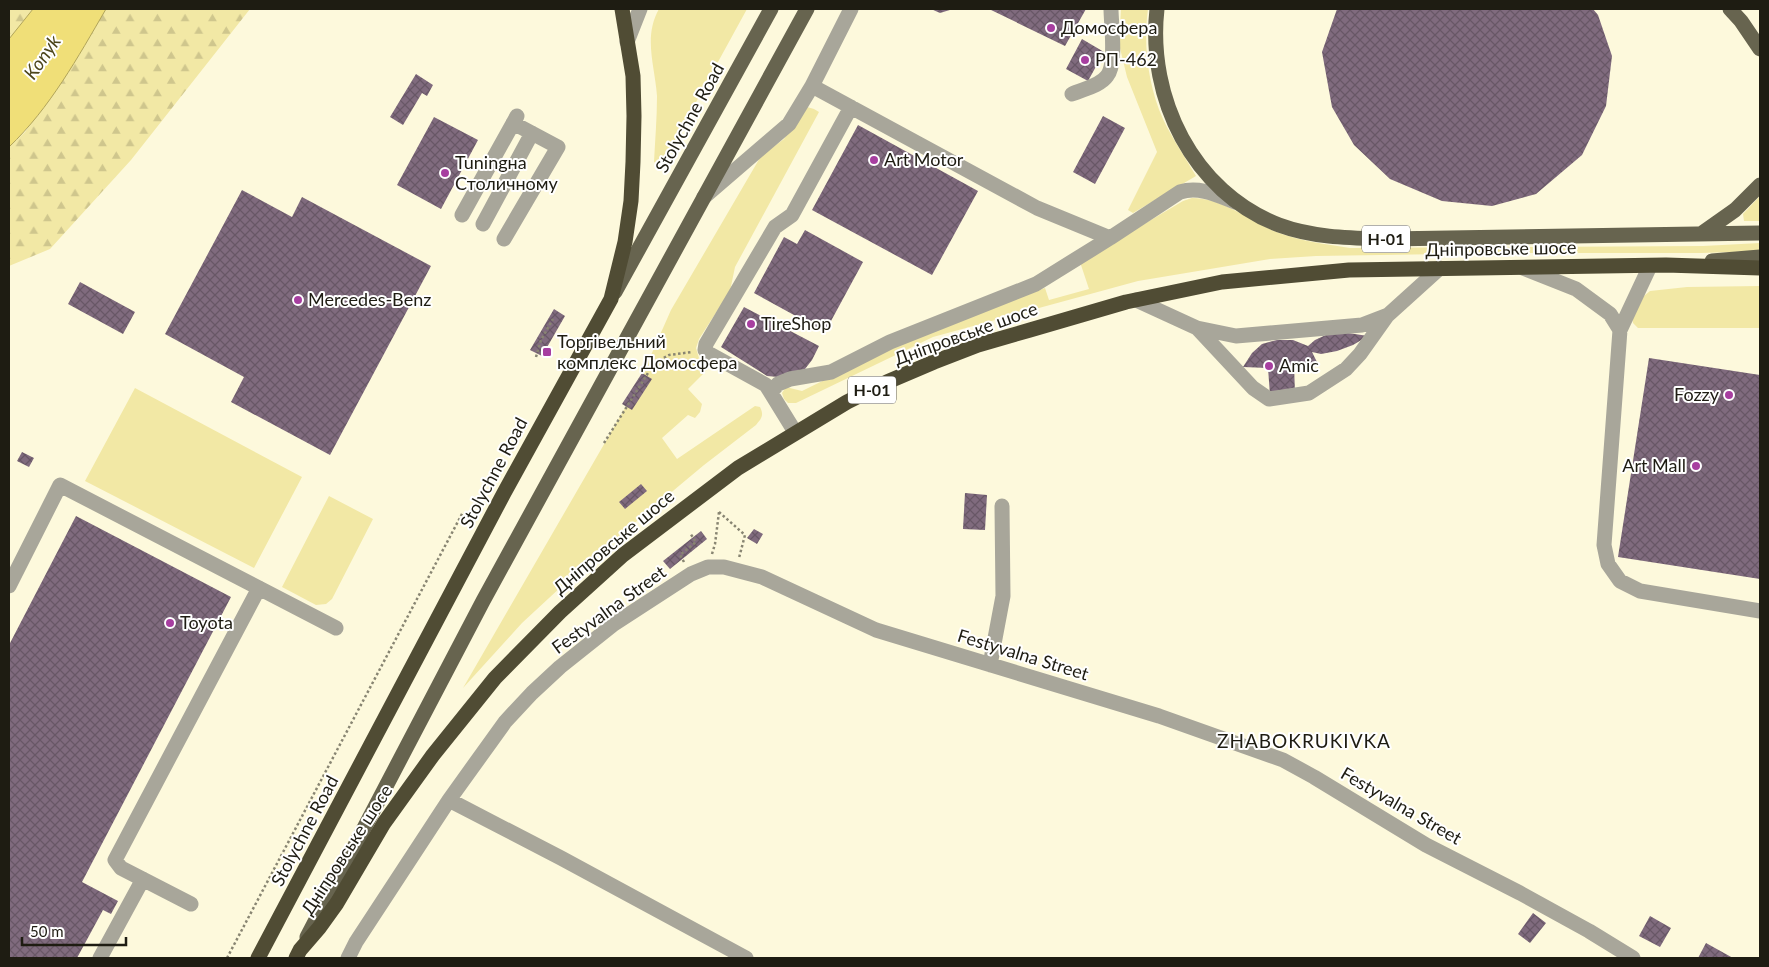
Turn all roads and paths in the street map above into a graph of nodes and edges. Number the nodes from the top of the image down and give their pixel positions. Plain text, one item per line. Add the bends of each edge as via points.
1 (622, 9) edge
2 (640, 9) edge
3 (771, 9) edge
4 (807, 9) edge
5 (851, 9) edge
6 (1111, 9) edge
7 (1157, 9) edge
8 (1730, 9) edge
9 (627, 42) junction
10 (1760, 49) edge
11 (812, 86) junction
12 (1072, 94) dead end
13 (851, 107) junction
14 (532, 133) junction
15 (1760, 185) edge
16 (703, 198) junction
17 (1242, 205) junction
18 (462, 215) dead end
19 (483, 224) dead end
20 (1760, 233) edge
21 (1701, 234) junction
22 (1110, 238) junction
23 (504, 239) dead end
24 (1760, 257) edge
25 (1666, 265) junction
26 (1650, 266) junction
27 (1440, 268) junction
28 (1522, 268) junction
29 (1760, 268) edge
30 (611, 300) junction
31 (1136, 300) junction
32 (1388, 315) junction
33 (553, 319) dead end
34 (1197, 328) junction
35 (1620, 330) junction
36 (705, 350) junction
37 (536, 356) dead end
38 (642, 370) dead end
39 (648, 373) dead end
40 (772, 392) junction
41 (795, 432) junction
42 (604, 444) dead end
43 (1002, 506) dead end
44 (463, 512) dead end
45 (690, 533) dead end
46 (741, 550) dead end
47 (680, 555) dead end
48 (708, 567) junction
49 (9, 586) edge
50 (260, 588) junction
51 (1760, 611) edge
52 (336, 628) dead end
53 (990, 665) junction
54 (449, 800) junction
55 (143, 879) junction
56 (191, 904) dead end
57 (298, 954) edge
58 (100, 958) edge
59 (227, 958) edge
60 (258, 958) edge
61 (348, 958) edge
62 (746, 958) edge
63 (1633, 958) edge

1 - 9 highway
2 - 9 street
3 - 30 main road, Stolychne Road
4 - 16 main road
5 - 11 street
6 - 12 street via 1112,62 1108,76
7 - 17 main road, Дніпровське шосе / Н-01 via 1155,29 1160,80 1174,123 1200,167
8 - 10 main road
9 - 30 highway via 632,76 634,162 625,242
11 - 13 street
11 - 16 street via 789,124
13 - 22 street via 1037,208
13 - 36 street via 792,216 775,227
14 - 18 street via 516,118
14 - 19 street
14 - 23 street via 558,147
15 - 21 main road via 1735,210
16 - 57 main road via 483,601
17 - 21 main road, Дніпровське шосе / Н-01 via 1279,225 1343,238
17 - 22 street via 1207,191 1186,190
20 - 21 main road, Дніпровське шосе / Н-01
22 - 40 street via 1036,284 890,342 832,372 790,379 778,384
24 - 25 main road, Дніпровське шосе / Н-01
25 - 26 highway, Дніпровське шосе / Н-01
25 - 29 highway
26 - 28 highway, Дніпровське шосе / Н-01
26 - 35 street
27 - 28 highway, Дніпровське шосе / Н-01
27 - 31 highway, Дніпровське шосе / Н-01 via 1349,270 1222,282
27 - 32 street
28 - 35 street via 1576,289 1610,314
30 - 60 highway, Stolychne Road via 504,493
31 - 34 street
31 - 41 highway, Дніпровське шосе / Н-01 via 996,340 934,362 847,402
32 - 34 street via 1362,325 1236,336
32 - 34 street via 1346,369 1309,393 1269,398 1253,388
33 - 37 path
35 - 51 street via 1604,545 1608,564 1620,581 1640,591
36 - 38 path via 669,355
36 - 40 street via 766,385
39 - 42 path
40 - 41 street
41 - 57 highway, Дніпровське шосе / Н-01 via 738,468 623,555 560,612 495,678 427,762 384,823 337,903
43 - 53 street via 1003,596
44 - 59 path
45 - 47 path via 696,542
46 - 48 path via 745,535 719,512
48 - 53 street, Festyvalna Street via 736,569 762,577 876,630
48 - 54 street, Festyvalna Street via 691,574 614,624 560,667 505,722
49 - 50 street via 60,485
50 - 52 street
50 - 55 street via 116,856 121,868
53 - 63 street, Festyvalna Street via 1158,716 1283,760 1426,844
54 - 61 street, Festyvalna Street
54 - 62 street
55 - 56 street
55 - 58 street

